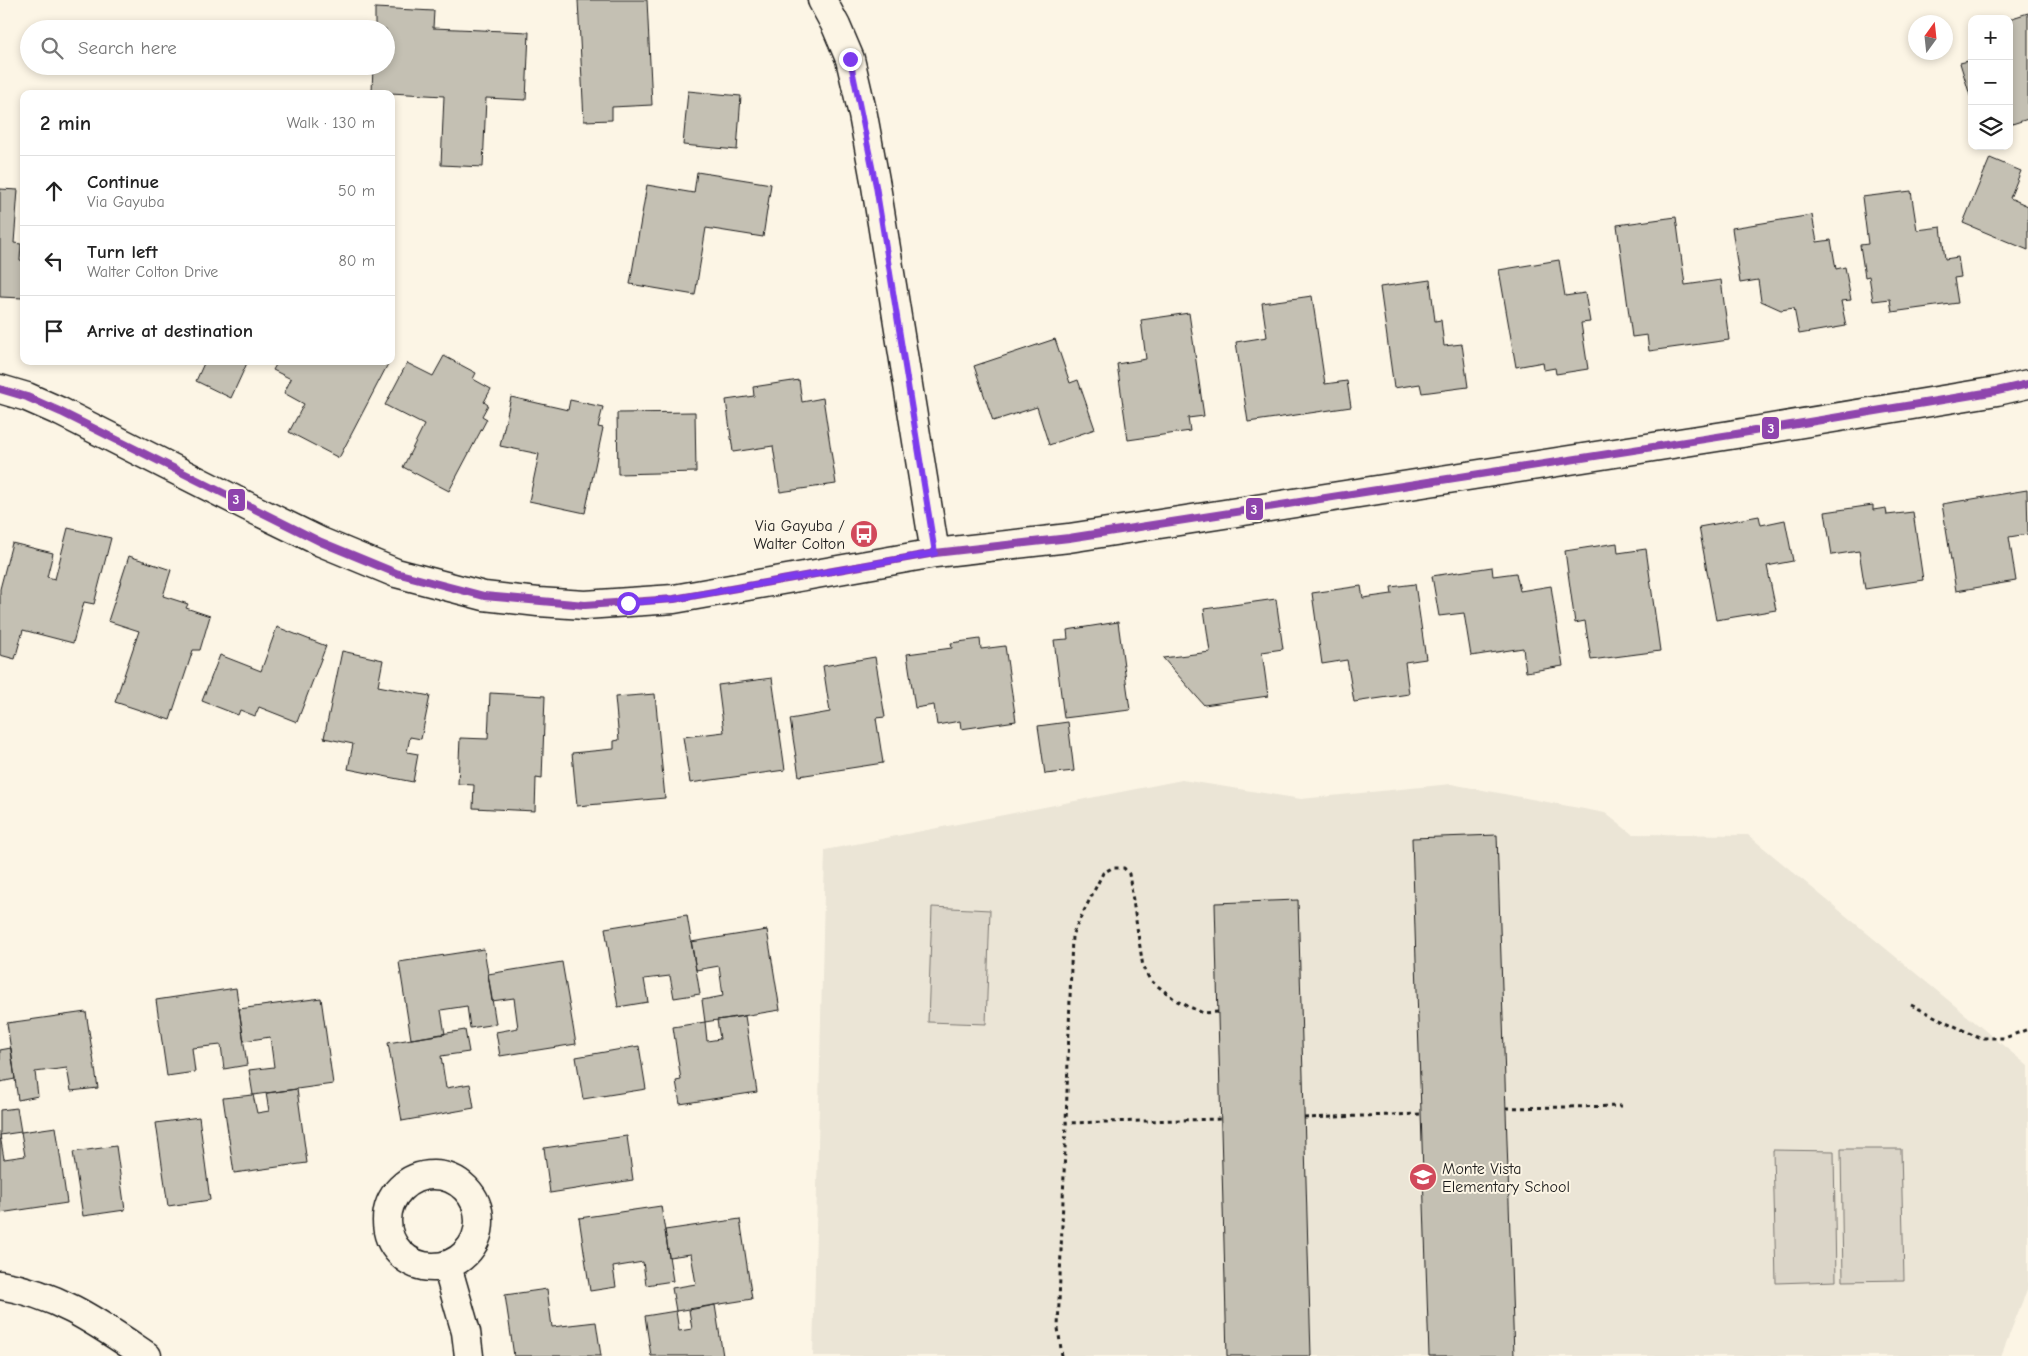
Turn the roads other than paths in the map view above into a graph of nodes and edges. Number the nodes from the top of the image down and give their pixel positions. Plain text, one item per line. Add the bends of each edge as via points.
1 (822, 0) edge
2 (2028, 384) edge
3 (0, 389) edge
4 (935, 553) junction
5 (447, 1266) dead end
6 (0, 1285) edge
7 (147, 1356) edge
8 (469, 1356) edge

1 - 4 street via 850,59 863,115
2 - 4 street via 1377,491 1079,536
3 - 4 street via 61,412 360,559 396,573 484,596 585,605 674,599
5 - 8 street via 466,1332
6 - 7 street via 42,1295 80,1312

